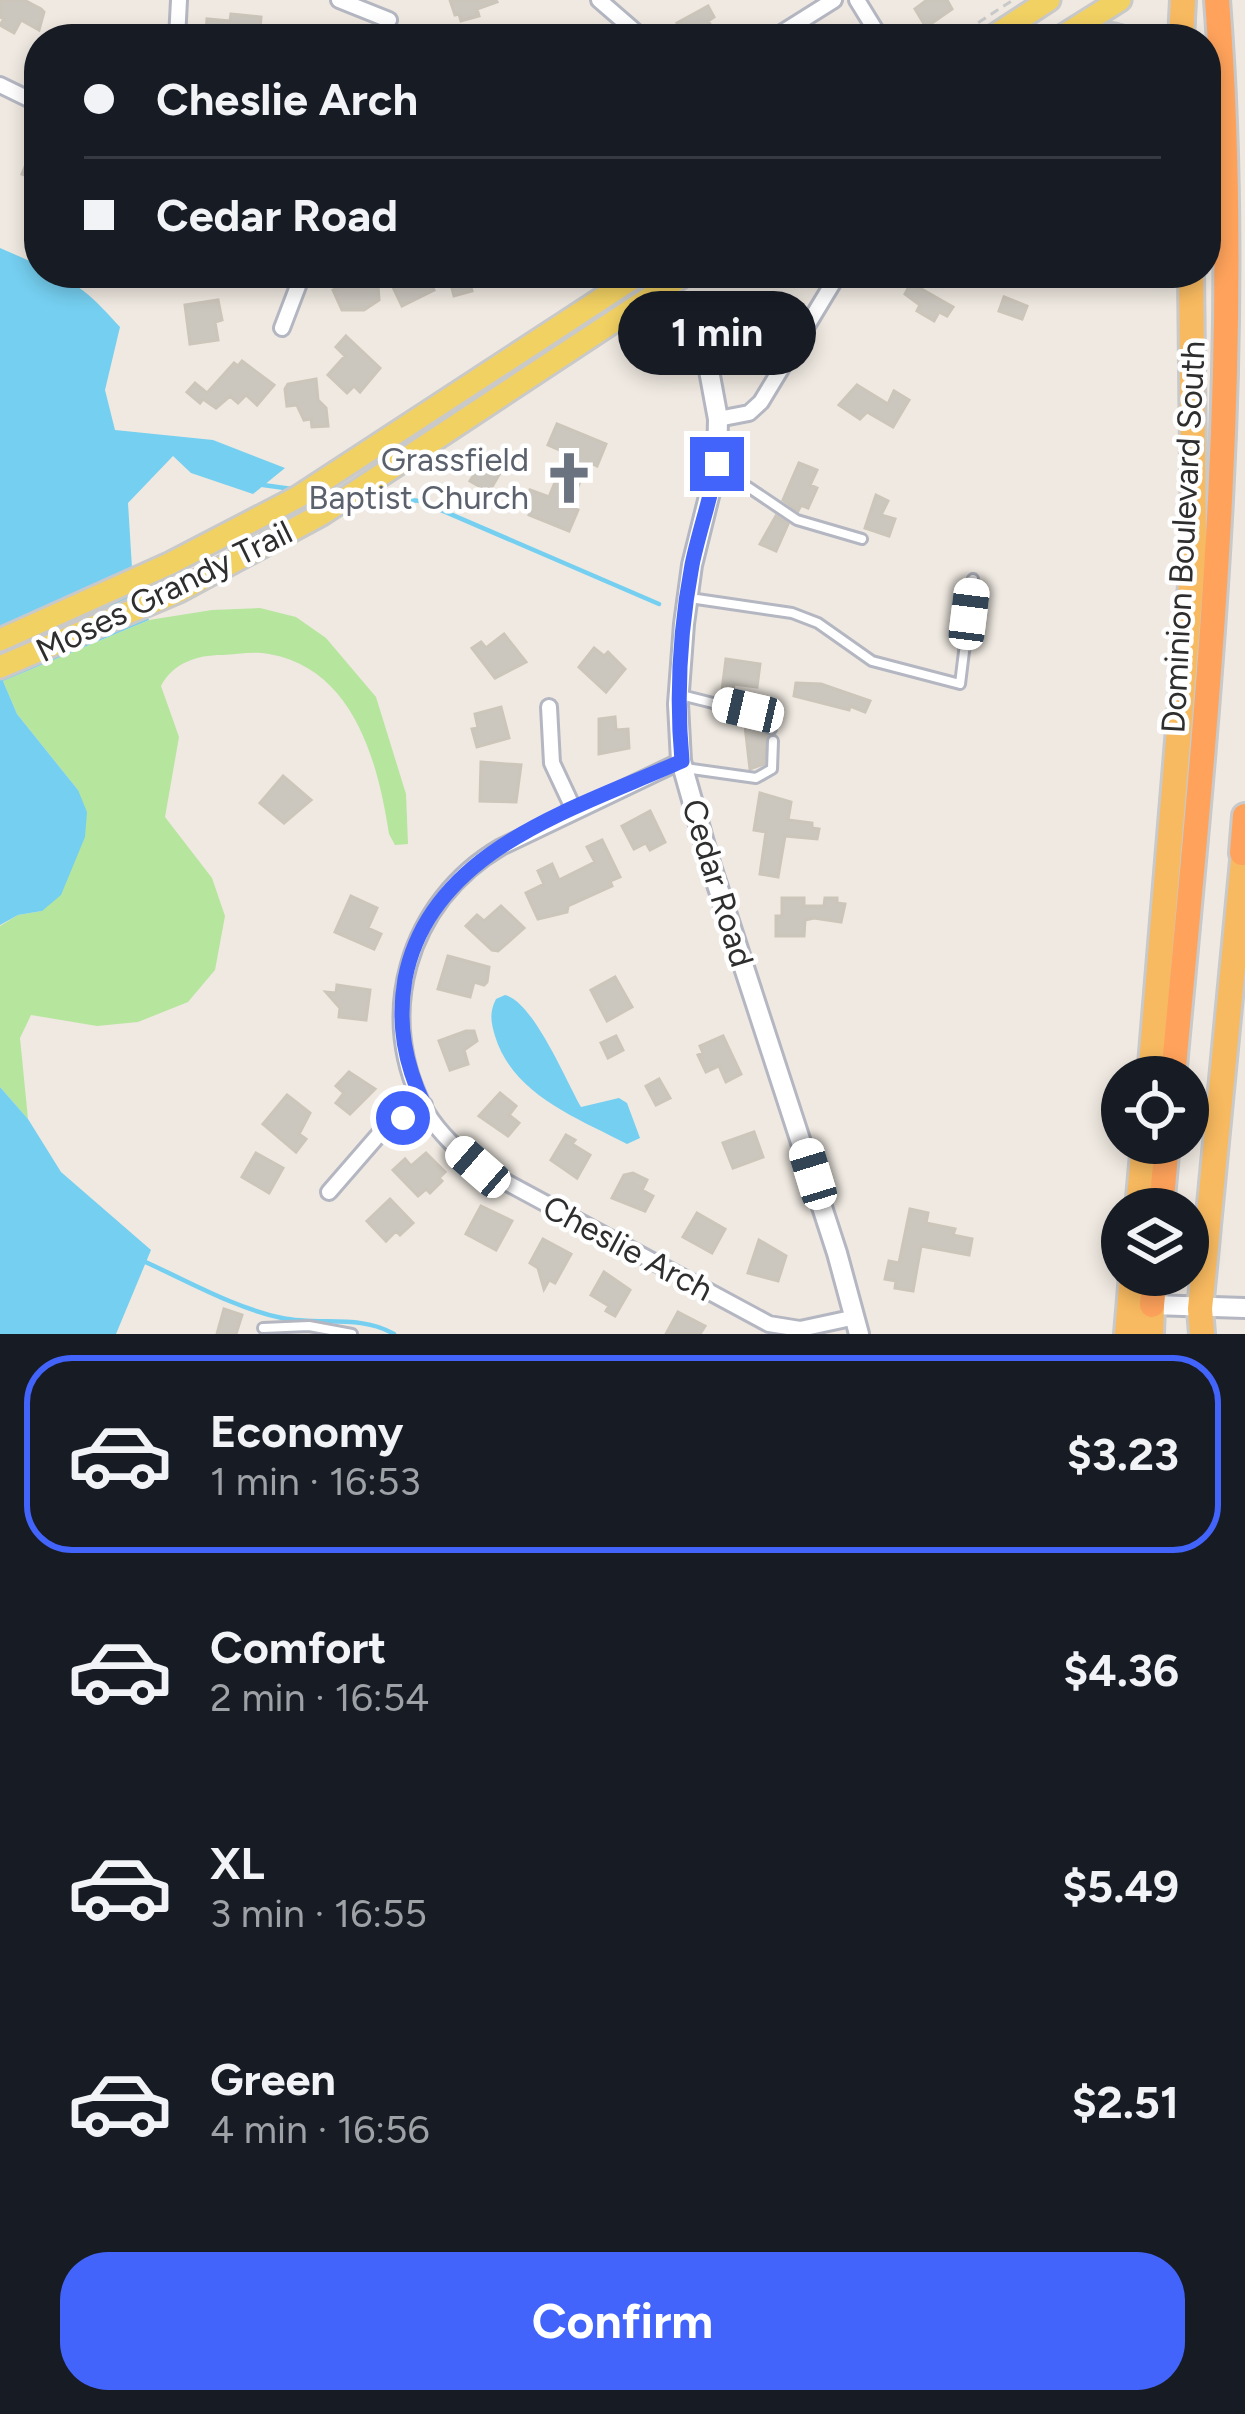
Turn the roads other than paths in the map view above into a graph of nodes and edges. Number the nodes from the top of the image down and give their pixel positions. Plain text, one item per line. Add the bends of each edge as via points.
1 (339, 0) edge
2 (599, 0) edge
3 (834, 0) edge
4 (1049, 0) edge
5 (1120, 0) edge
6 (389, 20) dead end
7 (627, 24) edge
8 (796, 24) edge
9 (1012, 24) edge
10 (1082, 24) edge
11 (1221, 41) edge
12 (297, 288) edge
13 (618, 288) edge
14 (650, 288) edge
15 (666, 288) edge
16 (830, 288) edge
17 (1190, 288) edge
18 (282, 328) dead end
19 (718, 419) junction
20 (715, 474) junction
21 (862, 539) dead end
22 (973, 579) dead end
23 (688, 598) junction
24 (0, 640) edge
25 (0, 667) edge
26 (678, 694) junction
27 (549, 707) dead end
28 (771, 729) dead end
29 (773, 741) dead end
30 (683, 764) junction
31 (574, 810) junction
32 (1245, 816) edge
33 (1244, 846) edge
34 (1152, 1056) edge
35 (1175, 1056) edge
36 (424, 1105) junction
37 (329, 1192) dead end
38 (1130, 1296) edge
39 (1153, 1296) edge
40 (1152, 1305) junction
41 (1245, 1308) edge
42 (1201, 1321) edge
43 (857, 1325) edge
44 (263, 1328) dead end
45 (352, 1334) edge
46 (1126, 1334) edge
47 (1151, 1334) edge
48 (1164, 1334) edge

1 - 6 street
2 - 7 street
3 - 8 street
4 - 9 main road
5 - 10 main road
11 - 35 highway, Dominion Boulevard South via 1229,351 1223,523
12 - 18 street
13 - 24 main road, Moses Grandy Trail via 298,497
14 - 25 main road, Moses Grandy Trail via 322,514 179,591
15 - 19 street, Cedar Road via 708,364
16 - 19 street via 761,402
17 - 34 highway via 1194,549
19 - 20 street, Cedar Road
20 - 21 lane via 797,520
20 - 23 street, Cedar Road
22 - 23 lane via 959,683 872,661 793,613
23 - 26 street, Cedar Road
26 - 28 lane via 765,716
26 - 30 street, Cedar Road
27 - 31 street via 552,763
29 - 30 lane via 772,769 756,778
30 - 31 street, Cheslie Arch
30 - 43 street, Cedar Road
31 - 36 street, Cheslie Arch via 478,860 418,932 401,1036
32 - 33 highway
33 - 42 highway
36 - 37 street via 371,1141
36 - 43 street, Cheslie Arch via 478,1167 769,1324
38 - 46 highway
39 - 40 highway
40 - 42 street
40 - 47 highway
41 - 42 street
44 - 45 lane
47 - 48 street

